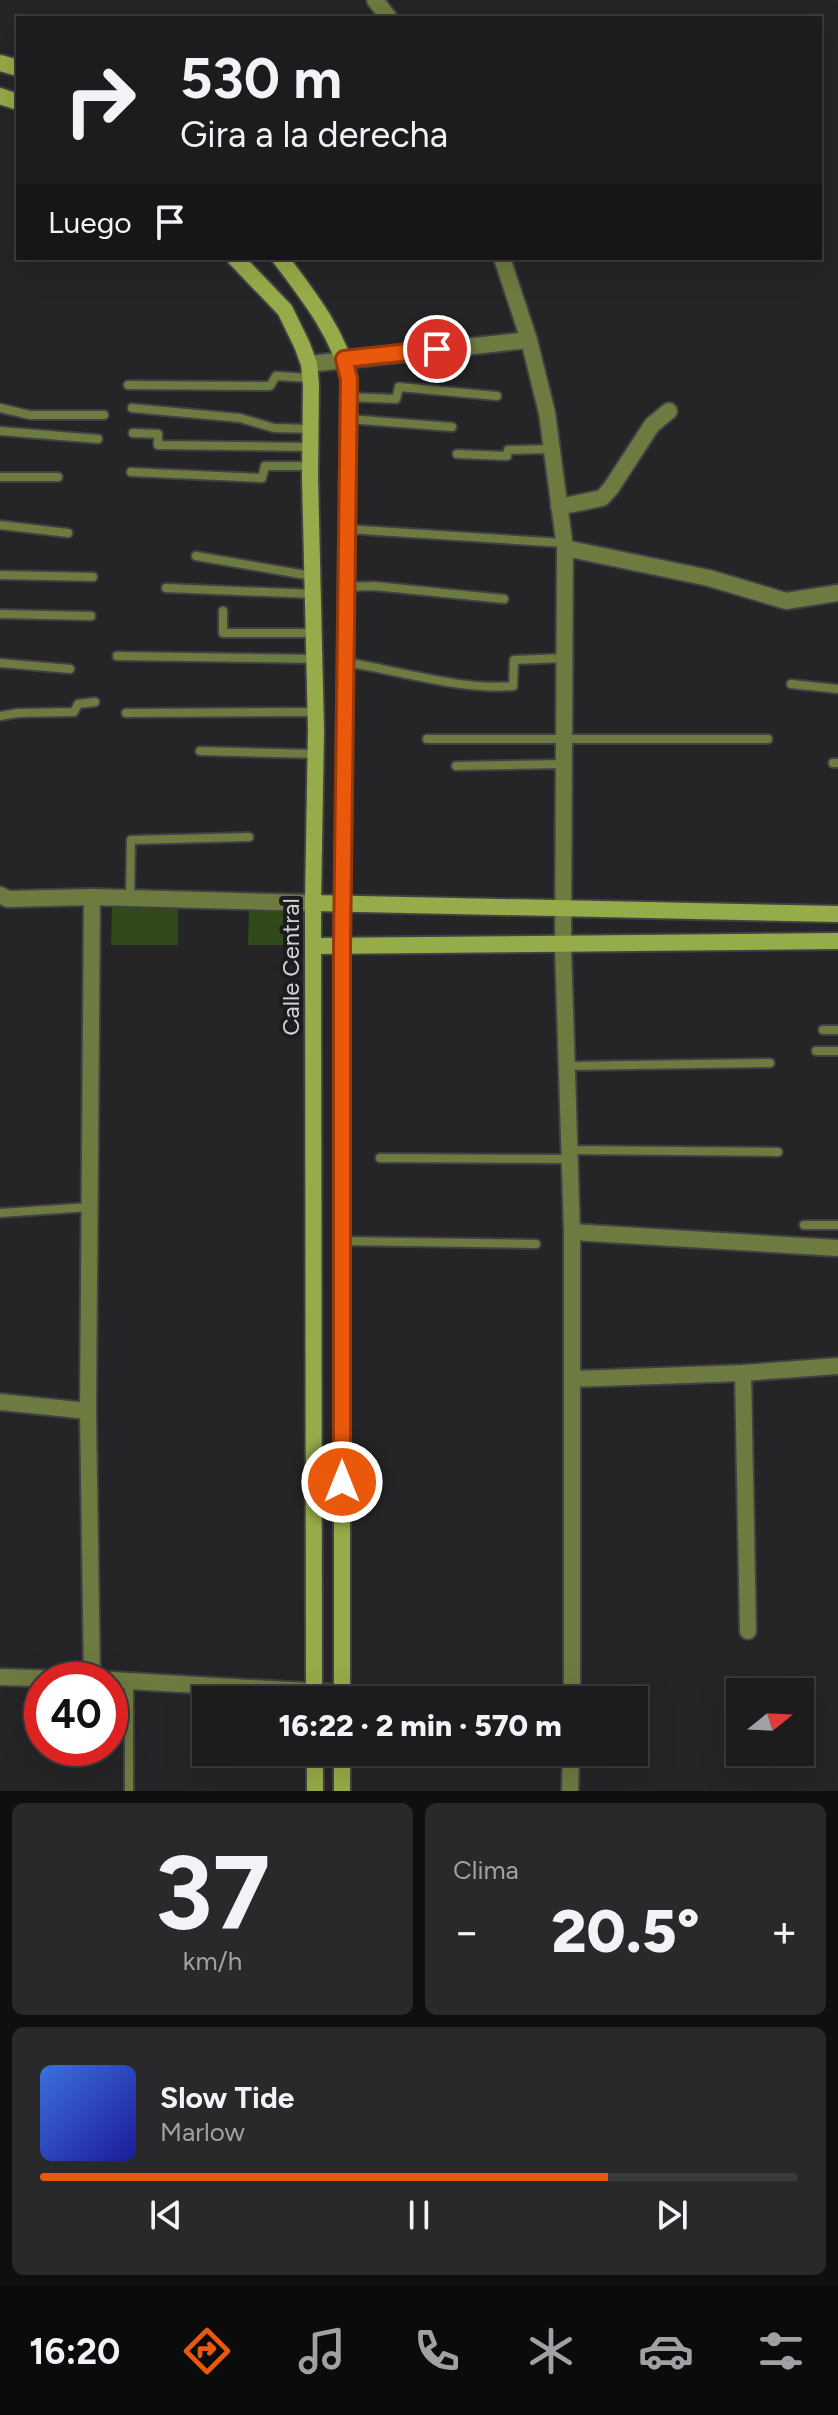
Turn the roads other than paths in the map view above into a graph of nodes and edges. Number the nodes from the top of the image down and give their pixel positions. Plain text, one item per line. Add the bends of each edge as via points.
1 (375, 0) edge
2 (387, 16) edge
3 (237, 260) edge
4 (281, 260) edge
5 (503, 260) edge
6 (529, 340) junction
7 (344, 359) junction
8 (310, 371) junction
9 (128, 385) dead end
10 (497, 396) dead end
11 (348, 397) junction
12 (0, 408) edge
13 (132, 408) dead end
14 (669, 411) dead end
15 (104, 415) dead end
16 (348, 419) junction
17 (452, 427) dead end
18 (311, 429) junction
19 (0, 431) edge
20 (133, 433) dead end
21 (98, 439) dead end
22 (310, 447) junction
23 (552, 449) junction
24 (457, 454) dead end
25 (310, 466) junction
26 (131, 472) dead end
27 (0, 477) edge
28 (58, 477) dead end
29 (559, 507) junction
30 (0, 525) edge
31 (346, 529) junction
32 (68, 533) dead end
33 (564, 545) junction
34 (196, 556) dead end
35 (0, 575) edge
36 (312, 576) junction
37 (93, 577) dead end
38 (345, 587) junction
39 (166, 588) dead end
40 (838, 593) edge
41 (313, 594) junction
42 (504, 599) dead end
43 (223, 611) dead end
44 (0, 614) edge
45 (91, 616) dead end
46 (314, 633) junction
47 (117, 656) dead end
48 (564, 658) junction
49 (315, 659) junction
50 (344, 662) junction
51 (0, 663) edge
52 (70, 669) dead end
53 (791, 684) dead end
54 (838, 689) edge
55 (95, 702) dead end
56 (316, 712) junction
57 (126, 713) dead end
58 (0, 716) edge
59 (316, 730) junction
60 (344, 730) junction
61 (427, 739) dead end
62 (564, 739) junction
63 (768, 739) dead end
64 (200, 751) dead end
65 (316, 754) junction
66 (564, 764) junction
67 (456, 766) dead end
68 (249, 837) dead end
69 (0, 895) edge
70 (92, 897) junction
71 (130, 898) junction
72 (313, 903) junction
73 (344, 905) junction
74 (563, 909) junction
75 (838, 914) edge
76 (838, 941) edge
77 (315, 946) junction
78 (563, 946) junction
79 (342, 947) junction
80 (823, 1030) dead end
81 (838, 1030) edge
82 (816, 1051) dead end
83 (838, 1051) edge
84 (770, 1063) dead end
85 (566, 1066) junction
86 (778, 1152) dead end
87 (569, 1154) junction
88 (380, 1158) dead end
89 (90, 1207) junction
90 (0, 1213) edge
91 (804, 1225) dead end
92 (838, 1225) edge
93 (572, 1232) junction
94 (342, 1241) junction
95 (536, 1244) dead end
96 (838, 1248) edge
97 (838, 1366) edge
98 (743, 1373) junction
99 (573, 1379) junction
100 (0, 1402) edge
101 (88, 1411) junction
102 (748, 1631) dead end
103 (92, 1662) edge
104 (0, 1677) edge
105 (24, 1678) edge
106 (129, 1681) joint
107 (192, 1686) edge
108 (314, 1686) edge
109 (342, 1686) edge
110 (572, 1686) edge
111 (315, 1766) edge
112 (342, 1766) edge
113 (571, 1766) edge
114 (129, 1791) edge
115 (315, 1791) edge
116 (342, 1791) edge
117 (570, 1791) edge

1 - 2 street
3 - 8 street, Calle Central via 285,310
4 - 7 street
5 - 6 street
6 - 7 street
6 - 23 street
7 - 8 street
7 - 11 street
8 - 9 lane via 276,376 270,386
8 - 18 street, Calle Central
10 - 11 lane via 399,387 396,399
11 - 16 street
12 - 15 lane via 30,415
13 - 18 lane
14 - 29 street via 652,425 602,498
16 - 17 lane
16 - 31 street
18 - 22 street, Calle Central
19 - 21 lane
20 - 22 lane via 158,434 158,445
22 - 25 street, Calle Central
23 - 24 lane via 508,450 507,456
23 - 29 street
25 - 26 lane via 265,466 262,478
25 - 36 street, Calle Central
27 - 28 lane
29 - 33 street
30 - 32 lane
31 - 33 lane
31 - 38 street
33 - 40 street via 786,601
33 - 48 street
34 - 36 lane
35 - 37 lane
36 - 41 street, Calle Central
38 - 42 lane
38 - 50 street
39 - 41 lane
41 - 46 street, Calle Central
43 - 46 lane via 223,633
44 - 45 lane
46 - 49 street, Calle Central
47 - 49 lane
48 - 50 lane via 514,660 513,686 501,687
48 - 62 street
49 - 56 street, Calle Central
50 - 60 street
51 - 52 lane
53 - 54 lane
55 - 58 lane via 78,704 74,712
56 - 57 lane
56 - 59 street, Calle Central
59 - 60 street
59 - 65 street, Calle Central
60 - 73 street
61 - 62 lane
62 - 63 lane
62 - 66 street
64 - 65 lane
65 - 72 street, Calle Central
66 - 67 lane
66 - 74 street
68 - 71 lane via 131,840
69 - 70 street
70 - 71 street
70 - 89 street
71 - 72 street
72 - 73 street
72 - 77 street, Calle Central
73 - 74 street
73 - 79 street
74 - 75 street
74 - 78 street
76 - 78 street
77 - 79 street
77 - 108 street, Calle Central
78 - 79 street
78 - 85 street
79 - 94 street
80 - 81 lane
82 - 83 lane
84 - 85 lane
85 - 87 street
86 - 87 lane
87 - 88 lane
87 - 93 street
89 - 90 lane
89 - 101 street
91 - 92 lane
93 - 96 street
93 - 99 street
94 - 95 lane
94 - 109 street
97 - 98 street
98 - 99 street
98 - 102 street
99 - 110 street
100 - 101 street
101 - 103 street
104 - 105 street
106 - 107 street
106 - 114 lane
111 - 115 street
112 - 116 street
113 - 117 street

